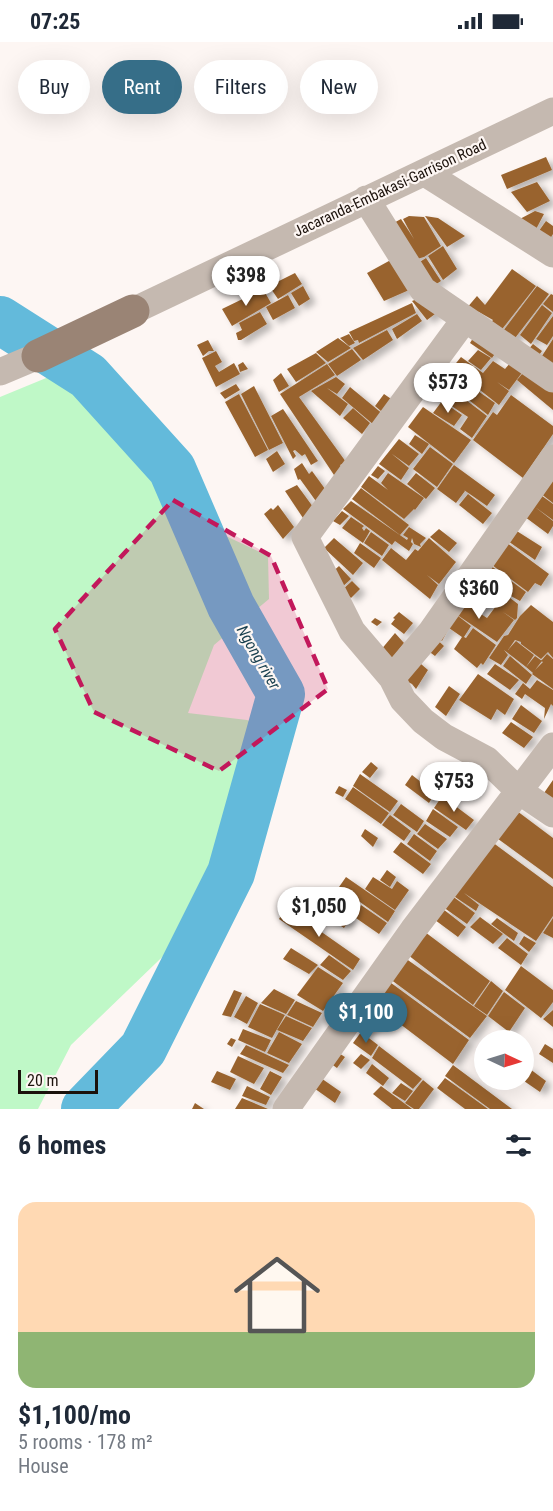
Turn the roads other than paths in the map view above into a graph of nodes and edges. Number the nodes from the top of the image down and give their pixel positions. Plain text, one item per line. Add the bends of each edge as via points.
1 (553, 111) edge
2 (425, 173) junction
3 (366, 199) junction
4 (553, 254) edge
5 (133, 311) joint
6 (465, 319) junction
7 (38, 356) joint
8 (0, 372) edge
9 (553, 378) edge
10 (553, 458) edge
11 (392, 678) junction
12 (553, 746) edge
13 (519, 791) junction
14 (553, 814) edge
15 (286, 1109) edge

1 - 2 street, Jacaranda-Embakasi-Garrison Road
2 - 3 street, Jacaranda-Embakasi-Garrison Road
2 - 4 street
3 - 5 street, Jacaranda-Embakasi-Garrison Road
3 - 6 street via 423,290
5 - 7 main road, Jacaranda-Embakasi-Garrison Road
6 - 9 street
6 - 11 street via 305,537 352,631
7 - 8 street, Jacaranda-Embakasi-Garrison Road
10 - 11 street via 431,632
11 - 13 street via 403,700 423,721 487,760
12 - 13 street
13 - 14 street
13 - 15 street via 413,930

